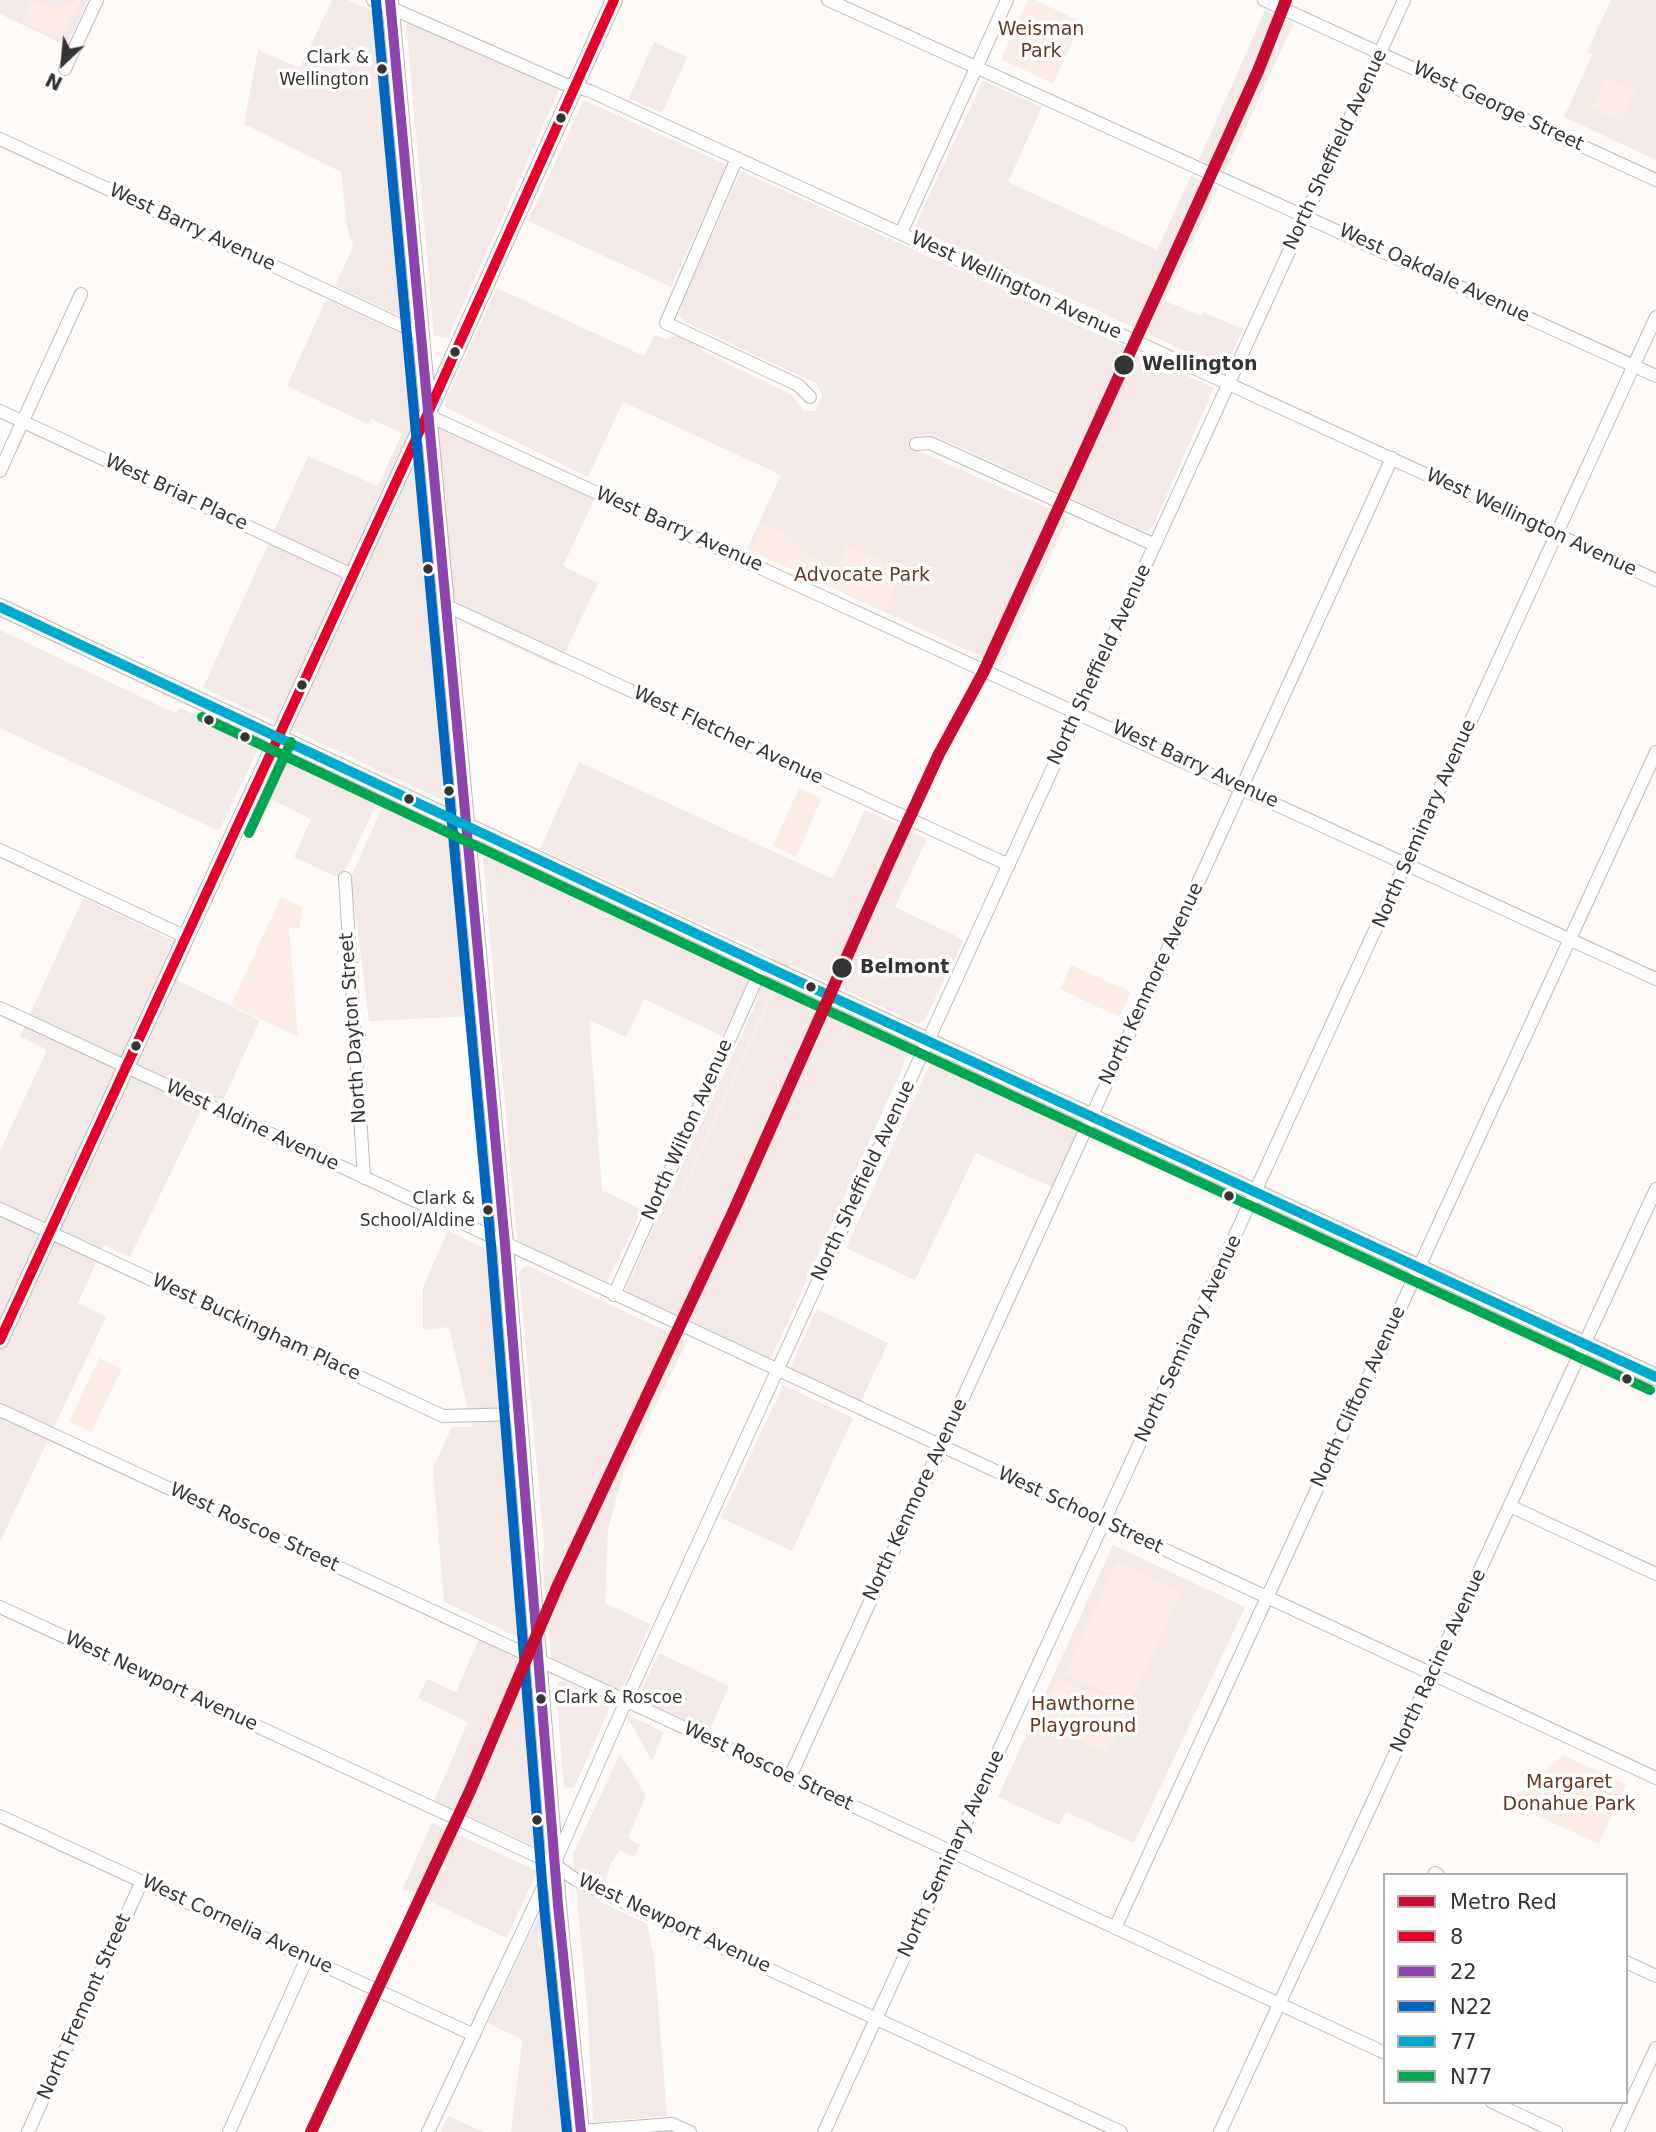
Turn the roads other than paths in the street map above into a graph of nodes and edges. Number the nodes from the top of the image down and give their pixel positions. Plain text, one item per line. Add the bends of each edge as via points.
1 (97, 0) edge
2 (373, 0) edge
3 (614, 0) edge
4 (828, 0) edge
5 (1007, 0) edge
6 (1264, 0) edge
7 (1404, 0) edge
8 (391, 4) edge
9 (1380, 53) junction
10 (977, 67) junction
11 (65, 69) dead end
12 (574, 87) junction
13 (0, 139) edge
14 (737, 158) junction
15 (1656, 180) edge
16 (1306, 215) junction
17 (901, 233) junction
18 (81, 295) dead end
19 (1656, 317) edge
20 (422, 335) junction
21 (1633, 366) junction
22 (1656, 376) edge
23 (1229, 383) junction
24 (810, 397) dead end
25 (0, 411) edge
26 (427, 415) junction
27 (22, 422) junction
28 (916, 444) dead end
29 (1392, 458) junction
30 (0, 471) edge
31 (1557, 534) junction
32 (1155, 545) junction
33 (352, 575) junction
34 (1656, 580) edge
35 (447, 606) junction
36 (0, 607) edge
37 (1079, 712) junction
38 (278, 737) junction
39 (1656, 752) edge
40 (1242, 787) junction
41 (466, 827) junction
42 (0, 850) edge
43 (1406, 864) junction
44 (1009, 865) junction
45 (345, 878) dead end
46 (186, 937) junction
47 (1570, 939) junction
48 (762, 965) junction
49 (1656, 979) edge
50 (0, 1008) edge
51 (928, 1041) junction
52 (126, 1067) junction
53 (1091, 1117) junction
54 (364, 1178) junction
55 (1656, 1189) edge
56 (1256, 1193) junction
57 (0, 1209) edge
58 (50, 1232) junction
59 (505, 1244) junction
60 (1419, 1268) junction
61 (614, 1295) junction
62 (0, 1340) edge
63 (1585, 1344) junction
64 (777, 1370) junction
65 (1656, 1377) edge
66 (0, 1410) edge
67 (519, 1414) junction
68 (941, 1446) junction
69 (1510, 1506) junction
70 (1105, 1522) junction
71 (1656, 1574) edge
72 (1267, 1597) junction
73 (0, 1607) edge
74 (540, 1661) junction
75 (1432, 1674) junction
76 (626, 1701) junction
77 (790, 1777) junction
78 (1656, 1778) edge
79 (0, 1816) edge
80 (953, 1852) junction
81 (554, 1864) junction
82 (142, 1881) junction
83 (1115, 1928) junction
84 (307, 1958) junction
85 (1628, 1963) edge
86 (1656, 1976) edge
87 (1280, 2004) junction
88 (876, 2019) junction
89 (474, 2035) junction
90 (1656, 2048) edge
91 (1383, 2052) edge
92 (1496, 2104) edge
93 (28, 2132) edge
94 (229, 2132) edge
95 (428, 2132) edge
96 (581, 2132) edge
97 (690, 2132) edge
98 (824, 2132) edge
99 (1121, 2132) edge
100 (1220, 2132) edge
101 (1556, 2132) edge
102 (1617, 2132) edge

1 - 11 street
2 - 8 street, West Wellington Avenue
3 - 12 main road
4 - 10 street, West Oakdale Avenue
5 - 10 street
6 - 9 street, West George Street
7 - 9 street, North Sheffield Avenue
8 - 12 street, West Wellington Avenue
8 - 20 main road
9 - 15 street, West George Street
9 - 16 street, North Sheffield Avenue
10 - 16 street, West Oakdale Avenue
10 - 17 street
12 - 14 street, West Wellington Avenue
12 - 26 main road
13 - 20 street, West Barry Avenue
14 - 17 street, West Wellington Avenue
14 - 24 street via 666,323 797,384
16 - 21 street, West Oakdale Avenue
16 - 23 street, North Sheffield Avenue
17 - 23 street, West Wellington Avenue
18 - 27 street
19 - 21 street, North Seminary Avenue
20 - 26 main road
21 - 22 street, West Oakdale Avenue
21 - 31 street, North Seminary Avenue
23 - 29 street, West Wellington Avenue
23 - 32 street, North Sheffield Avenue
25 - 27 street, West Briar Place
26 - 33 main road
26 - 35 main road
26 - 37 street, West Barry Avenue
27 - 30 street
27 - 33 street, West Briar Place
28 - 32 street via 930,443
29 - 31 street, West Wellington Avenue
29 - 40 street, North Kenmore Avenue
31 - 34 street, West Wellington Avenue
31 - 43 street, North Seminary Avenue
32 - 37 street, North Sheffield Avenue
33 - 38 main road
35 - 41 main road
35 - 44 street, West Fletcher Avenue
36 - 38 main road
37 - 40 street, West Barry Avenue
37 - 44 street, North Sheffield Avenue
38 - 41 main road
38 - 46 main road
39 - 47 street, North Clifton Avenue
40 - 43 street, West Barry Avenue
40 - 53 street, North Kenmore Avenue
41 - 48 main road
41 - 59 main road
42 - 46 street
43 - 47 street, West Barry Avenue
43 - 56 street, North Seminary Avenue
44 - 51 street, North Sheffield Avenue
45 - 54 street, North Dayton Street
46 - 52 main road
47 - 49 street, West Barry Avenue
47 - 60 street, North Clifton Avenue
48 - 51 main road
48 - 61 street, North Wilton Avenue
50 - 52 street, West Aldine Avenue
51 - 53 main road
51 - 64 street, North Sheffield Avenue
52 - 54 street, West Aldine Avenue
52 - 58 main road
53 - 56 main road
53 - 68 street, North Kenmore Avenue
54 - 59 street, West Aldine Avenue
55 - 63 street, North Racine Avenue
56 - 60 main road
56 - 70 street, North Seminary Avenue
57 - 58 street, West Buckingham Place
58 - 62 main road
58 - 67 street, West Buckingham Place via 443,1416
59 - 61 street, West School Street
59 - 67 main road
60 - 63 main road
60 - 72 street, North Clifton Avenue
61 - 64 street, West School Street
63 - 65 main road
63 - 69 street, North Racine Avenue
64 - 68 street, West School Street
64 - 76 street, North Sheffield Avenue
66 - 74 street, West Roscoe Street
67 - 74 main road
68 - 70 street, West School Street
68 - 77 street, North Kenmore Avenue
69 - 71 street
69 - 75 street, North Racine Avenue
70 - 72 street, West School Street
70 - 80 street, North Seminary Avenue
72 - 75 street, West School Street
72 - 83 street, North Clifton Avenue
73 - 81 street, West Newport Avenue
74 - 76 street, West Roscoe Street
74 - 81 main road
75 - 78 street, West School Street
75 - 87 street, North Racine Avenue
76 - 77 street, West Roscoe Street
76 - 81 street, North Sheffield Avenue
77 - 80 street, West Roscoe Street
79 - 82 street, West Cornelia Avenue
80 - 83 street, West Roscoe Street
80 - 88 street, North Seminary Avenue
81 - 88 street, West Newport Avenue via 576,1880
81 - 89 street, North Sheffield Avenue
81 - 96 main road
82 - 84 street, West Cornelia Avenue
82 - 93 street, North Fremont Street
83 - 87 street, West Roscoe Street
84 - 89 street, West Cornelia Avenue
84 - 94 street
85 - 86 street
87 - 91 street, West Roscoe Street
87 - 100 street, North Racine Avenue
88 - 98 street, North Seminary Avenue
88 - 99 street, West Newport Avenue
89 - 95 street, North Sheffield Avenue
90 - 102 street
92 - 101 street
96 - 97 street via 672,2124

